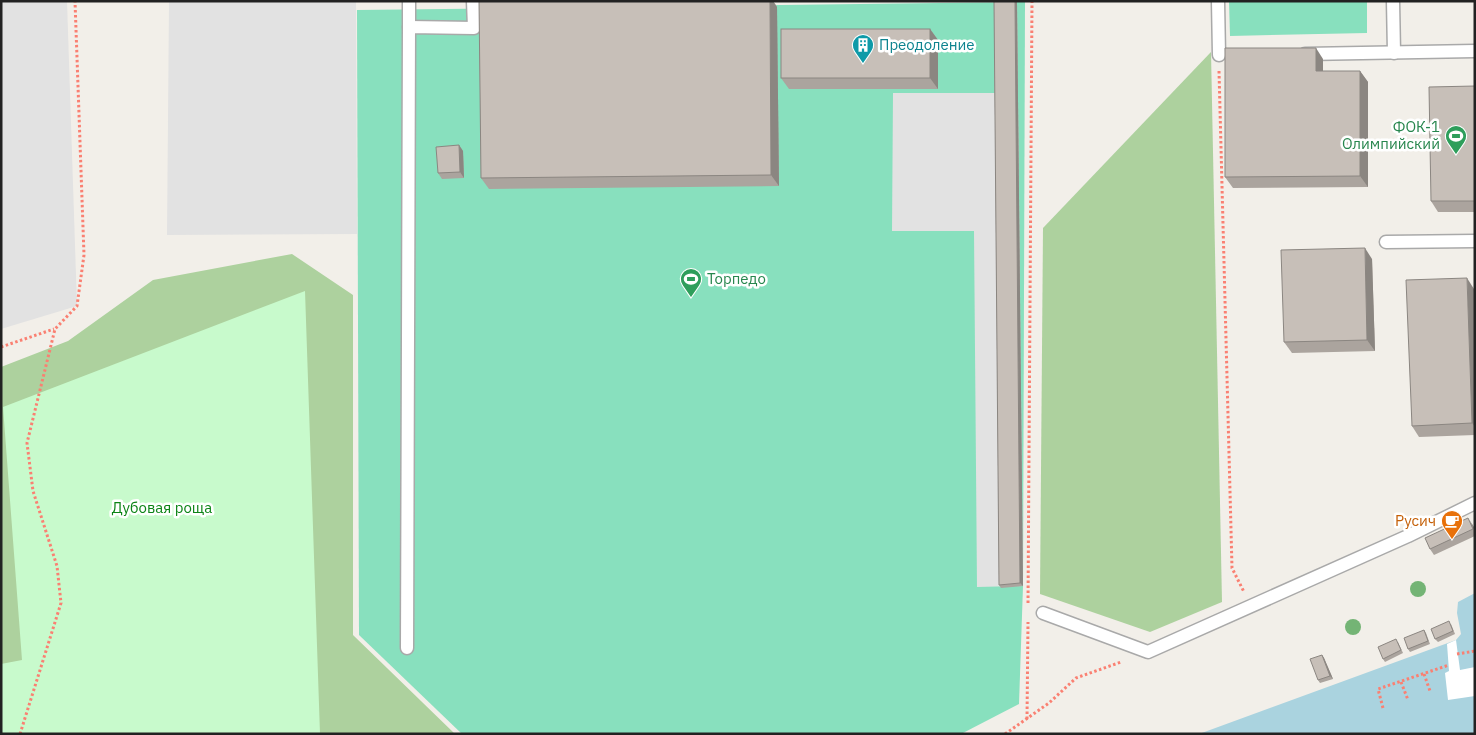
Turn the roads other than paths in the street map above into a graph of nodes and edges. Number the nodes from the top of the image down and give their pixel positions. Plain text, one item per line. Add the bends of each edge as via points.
1 (409, 1) edge
2 (473, 1) edge
3 (1218, 1) edge
4 (1393, 1) edge
5 (409, 27) junction
6 (1475, 52) edge
7 (1394, 53) junction
8 (1289, 54) edge
9 (1219, 55) road end
10 (1475, 241) edge
11 (1386, 242) dead end
12 (1475, 503) edge
13 (1042, 613) dead end
14 (407, 648) dead end

1 - 5 lane
2 - 5 lane via 474,28
3 - 9 lane
4 - 7 lane
5 - 14 lane
6 - 7 lane
7 - 8 lane
10 - 11 lane
12 - 13 lane via 1148,652

